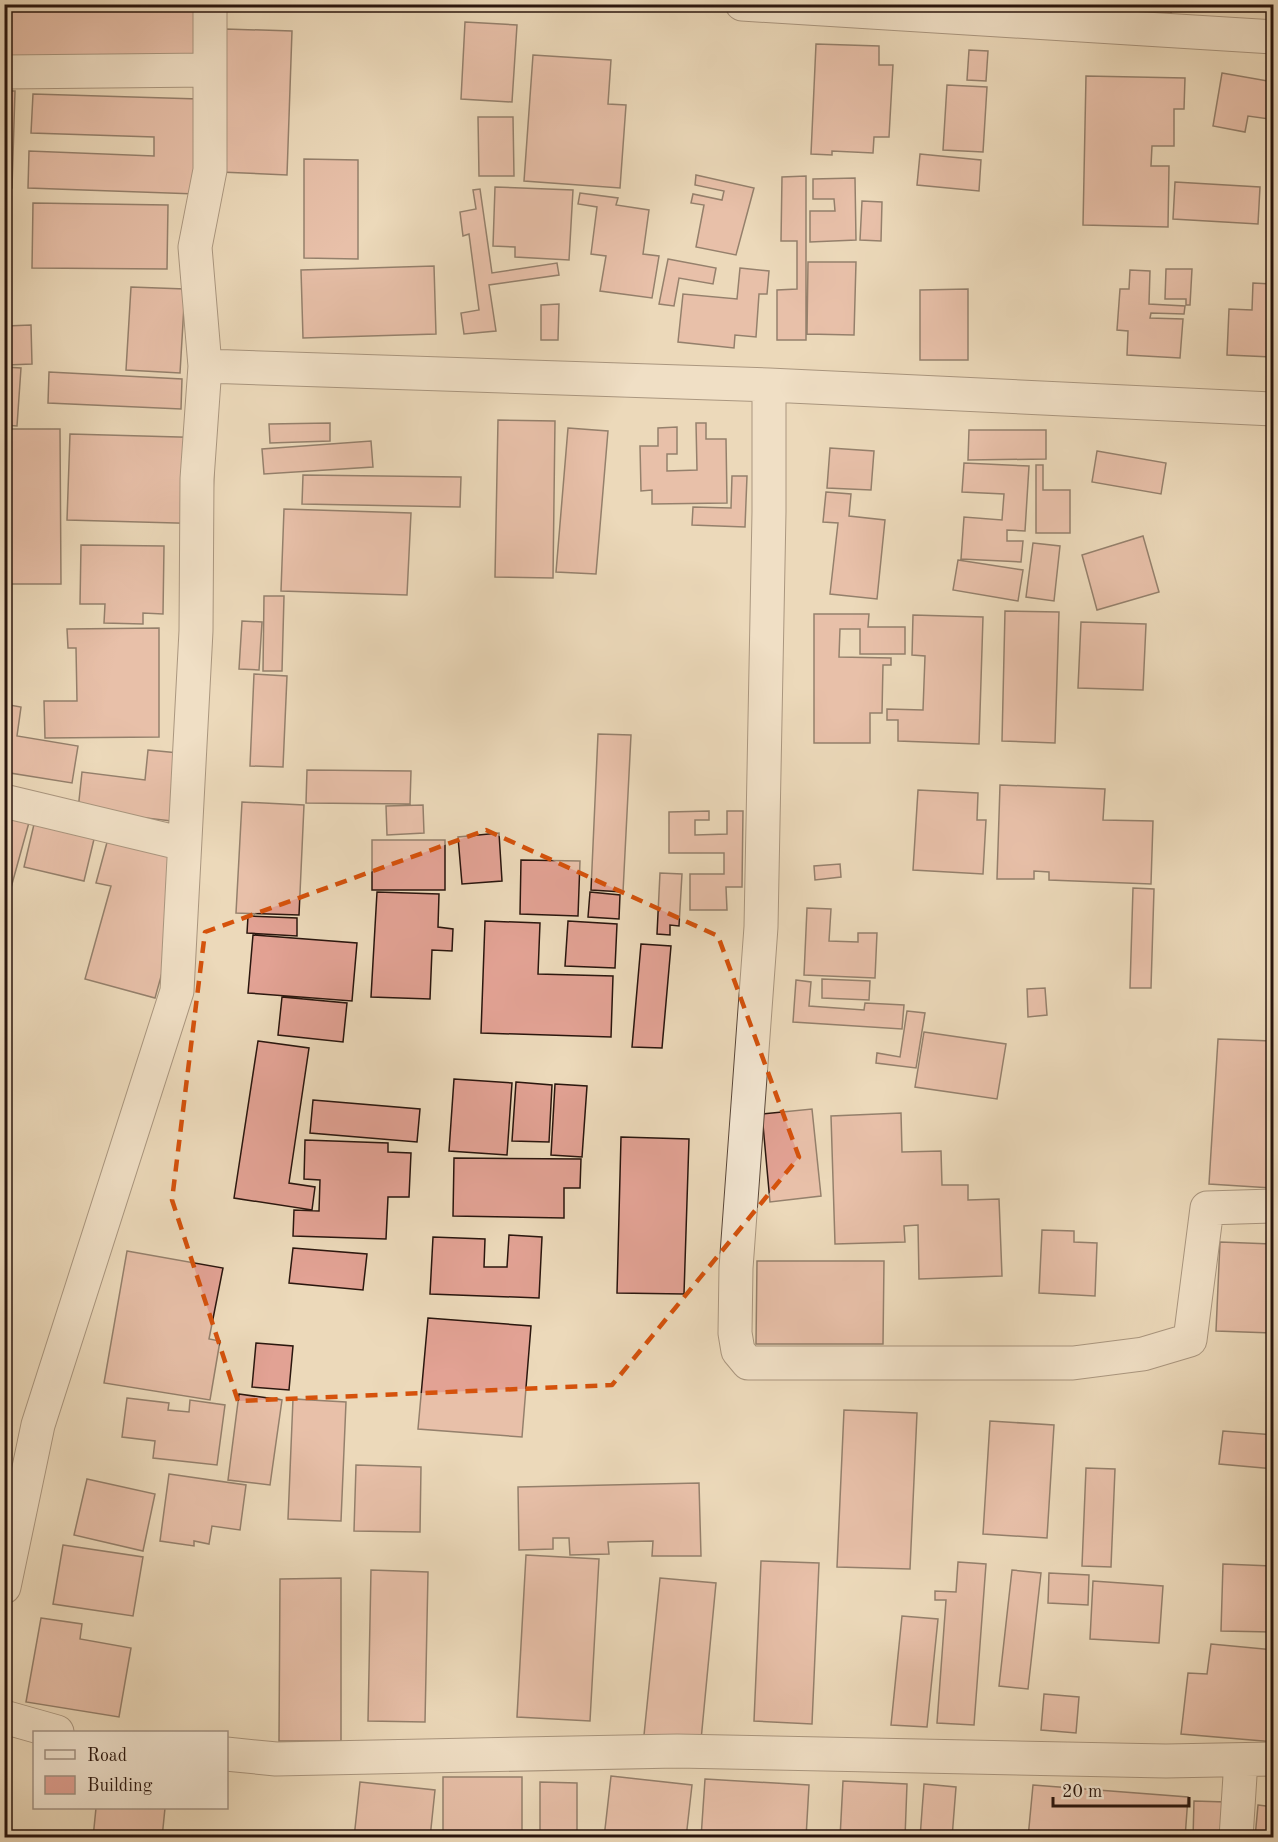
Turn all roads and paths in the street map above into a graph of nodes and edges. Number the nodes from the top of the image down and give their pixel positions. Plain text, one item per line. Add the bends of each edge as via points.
1 (210, 4) edge
2 (742, 4) edge
3 (1274, 37) edge
4 (210, 70) junction
5 (4, 72) edge
6 (205, 366) junction
7 (769, 385) junction
8 (1274, 409) edge
9 (4, 801) edge
10 (184, 844) junction
11 (1274, 1206) edge
12 (4, 1587) edge
13 (4, 1717) edge
14 (53, 1731) edge
15 (228, 1754) edge
16 (1274, 1759) edge
17 (1241, 1760) junction
18 (1236, 1838) edge

1 - 4 street
2 - 3 street
4 - 5 street
4 - 6 street via 210,170 195,247
6 - 7 street
6 - 10 street via 197,479 196,632
7 - 8 street
7 - 11 street via 761,927 736,1268 738,1351 748,1363 1073,1363 1143,1354 1190,1340 1207,1208
9 - 10 street
10 - 12 street via 177,991 38,1425
13 - 14 street
15 - 17 street via 276,1759 677,1750
16 - 17 street
17 - 18 street

